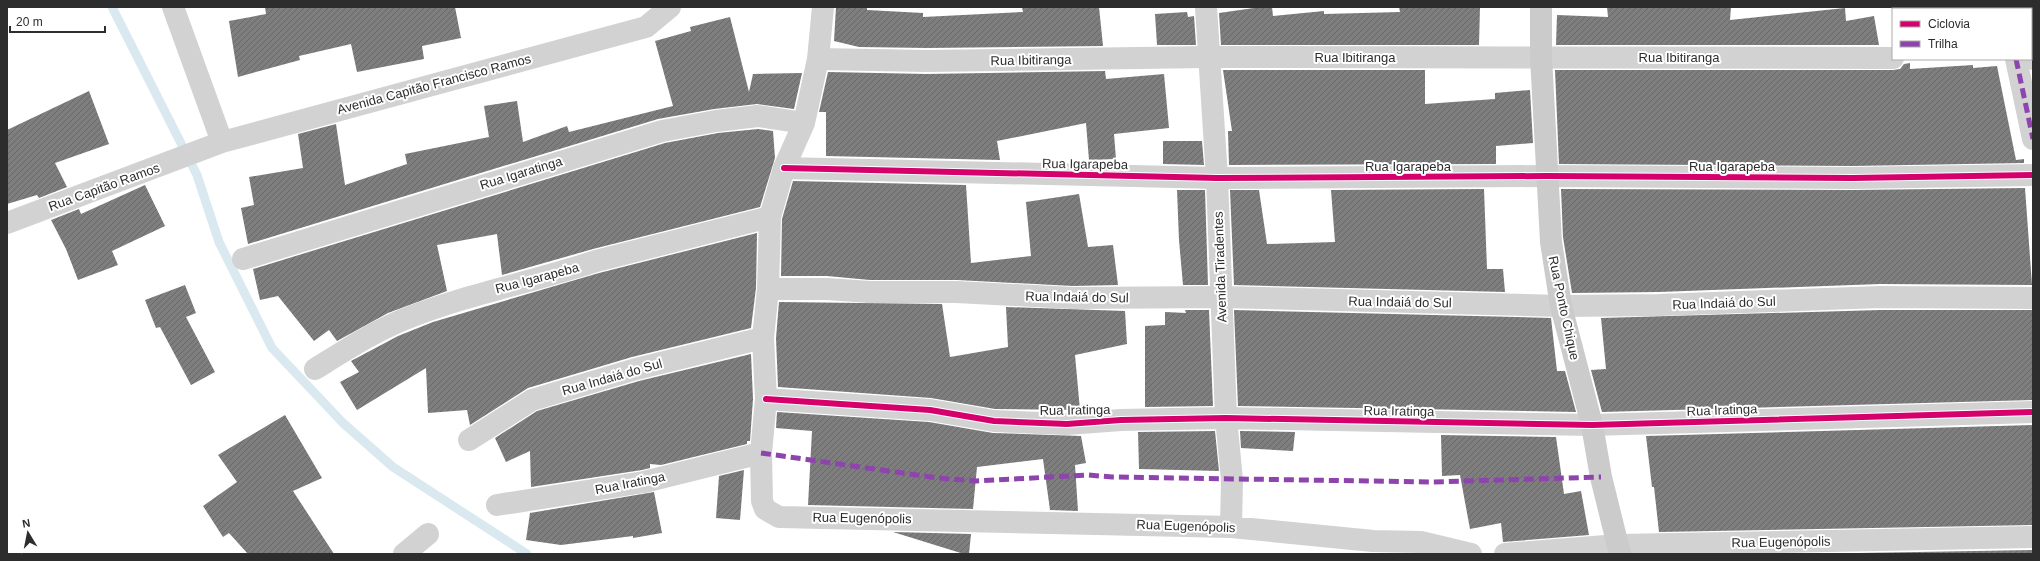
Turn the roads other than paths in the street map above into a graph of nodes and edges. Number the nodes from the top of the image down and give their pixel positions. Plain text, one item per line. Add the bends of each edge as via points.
1 (173, 7) edge
2 (670, 7) edge
3 (823, 7) edge
4 (1206, 7) edge
5 (1541, 7) edge
6 (1541, 56) junction
7 (1208, 57) junction
8 (818, 58) junction
9 (1892, 58) edge
10 (2016, 60) edge
11 (804, 122) junction
12 (2033, 139) edge
13 (222, 142) junction
14 (202, 151) joint
15 (784, 168) junction
16 (2033, 175) edge
17 (1546, 176) junction
18 (1216, 178) junction
19 (770, 217) junction
20 (7, 223) edge
21 (243, 259) dead end
22 (768, 289) junction
23 (1221, 298) junction
24 (2033, 298) edge
25 (1561, 306) junction
26 (763, 338) junction
27 (315, 369) dead end
28 (766, 399) junction
29 (2033, 412) edge
30 (1226, 418) junction
31 (1592, 425) junction
32 (469, 440) dead end
33 (761, 453) junction
34 (497, 505) dead end
35 (1231, 527) junction
36 (428, 534) dead end
37 (2033, 537) edge
38 (1619, 550) edge
39 (404, 554) edge
40 (1471, 554) edge
41 (1505, 554) edge

1 - 13 street
2 - 13 street, Avenida Capitão Francisco Ramos via 646,27
3 - 8 street, Rua Eugenópolis
4 - 7 street, Avenida Tiradentes
5 - 6 main road, Rua Ponto Chique
6 - 7 street, Rua Ibitiranga
6 - 9 street, Rua Ibitiranga
6 - 17 main road, Rua Ponto Chique
7 - 8 street, Rua Ibitiranga via 927,62
7 - 18 street, Avenida Tiradentes
8 - 11 street, Rua Eugenópolis
10 - 12 street
11 - 15 street, Rua Eugenópolis
11 - 21 street, Rua Igaratinga via 758,116 716,120 662,131
13 - 14 street, Avenida Capitão Francisco Ramos
14 - 20 street, Rua Capitão Ramos
15 - 18 street, Rua Igarapeba
15 - 19 street, Rua Eugenópolis
16 - 17 street, Rua Igarapeba via 1852,178
17 - 18 street, Rua Igarapeba
17 - 25 main road, Rua Ponto Chique via 1550,242
18 - 23 street, Avenida Tiradentes
19 - 22 street, Rua Eugenópolis
19 - 27 street, Rua Igarapeba via 468,296 404,319 362,340
22 - 23 street, Rua Indaiá do Sul via 956,292 1073,298
22 - 26 street, Rua Eugenópolis
23 - 25 street, Rua Indaiá do Sul
23 - 30 street, Avenida Tiradentes
24 - 25 street, Rua Indaiá do Sul via 1880,297
25 - 31 main road, Rua Ponto Chique
26 - 28 street, Rua Eugenópolis
26 - 32 street, Rua Indaiá do Sul via 636,369 532,400
28 - 30 street, Rua Iratinga via 884,405 994,421 1067,424
28 - 33 street, Rua Eugenópolis
29 - 31 street, Rua Iratinga
30 - 31 street, Rua Iratinga
30 - 35 street, Avenida Tiradentes via 1232,480
31 - 38 main road, Rua Ponto Chique
33 - 34 street, Rua Iratinga via 644,482
33 - 35 street, Rua Eugenópolis via 764,509 779,517
35 - 40 street, Rua Eugenópolis via 1373,541 1421,542
36 - 39 street
37 - 38 street, Rua Eugenópolis
38 - 41 street, Rua Eugenópolis

